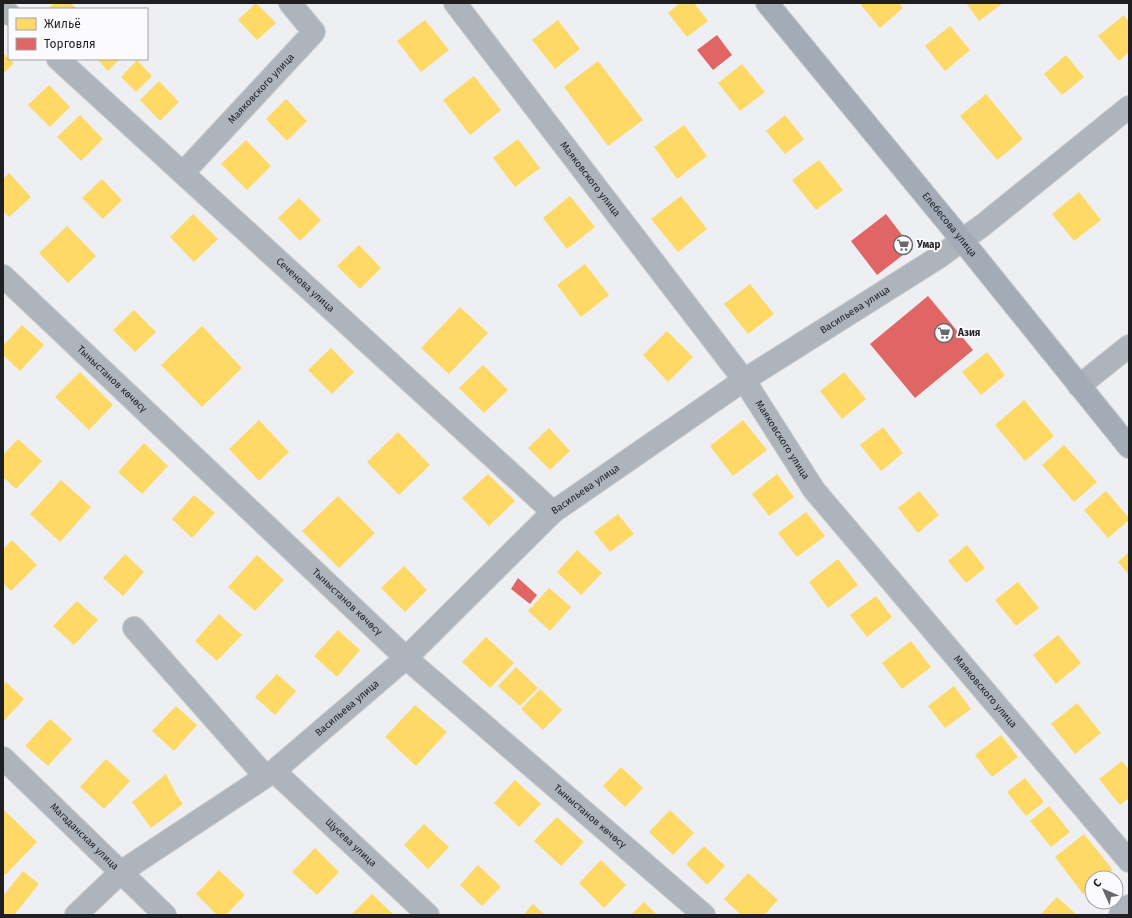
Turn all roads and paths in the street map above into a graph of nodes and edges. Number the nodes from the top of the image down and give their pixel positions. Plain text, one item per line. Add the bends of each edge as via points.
1 (290, 3) edge
2 (455, 3) edge
3 (767, 3) edge
4 (59, 60) edge
5 (1129, 106) edge
6 (183, 173) junction
7 (962, 240) junction
8 (3, 276) edge
9 (1129, 346) edge
10 (744, 380) junction
11 (1080, 386) junction
12 (1129, 448) edge
13 (553, 512) junction
14 (134, 628) dead end
15 (406, 658) junction
16 (3, 758) edge
17 (270, 773) junction
18 (1129, 861) edge
19 (121, 872) junction
20 (1129, 906) edge
21 (76, 915) edge
22 (165, 915) edge
23 (428, 915) edge
24 (704, 915) edge
25 (1120, 915) edge

1 - 6 street, Маяковского улица via 314,32
2 - 10 street, Маяковского улица
3 - 7 main road, Елебесова улица
4 - 6 street, Сеченова улица
5 - 7 street, Васильева улица
6 - 13 street, Сеченова улица
7 - 10 street, Васильева улица
7 - 11 main road, Елебесова улица
8 - 15 street, Тыныстанов көчөсү
9 - 11 street
10 - 13 street, Васильева улица
10 - 18 street, Маяковского улица via 814,490
11 - 12 main road, Елебесова улица
13 - 15 street, Васильева улица
14 - 17 street, Щусева улица
15 - 17 street, Васильева улица
15 - 24 street, Тыныстанов көчөсү
16 - 19 street, Магаданская улица
17 - 19 street, Васильева улица
17 - 23 street, Щусева улица
19 - 21 street, Васильева улица
19 - 22 street, Магаданская улица
20 - 25 street

